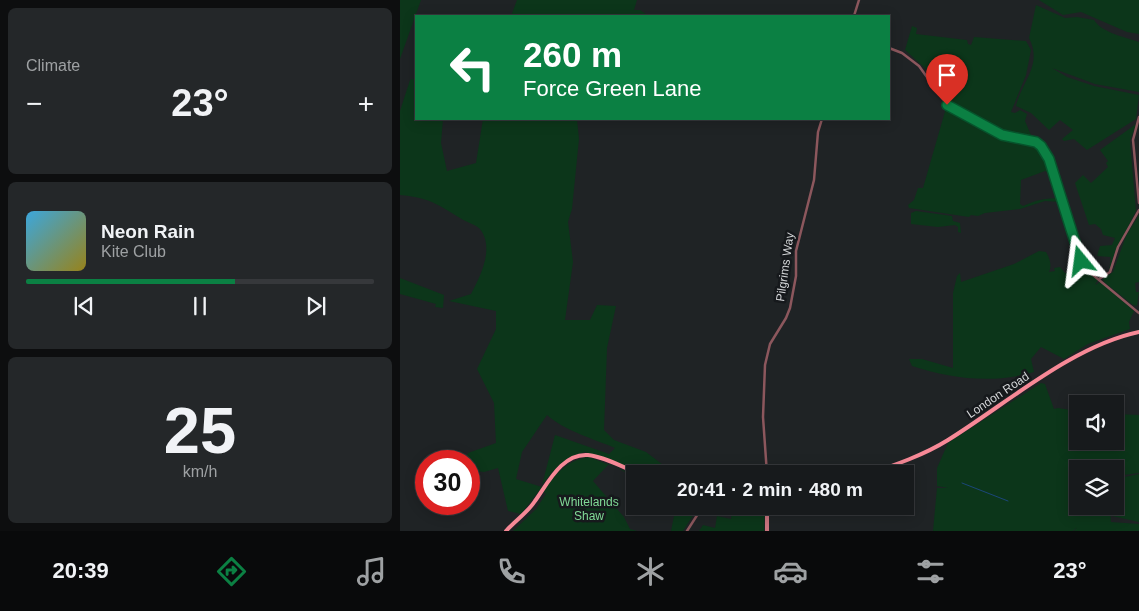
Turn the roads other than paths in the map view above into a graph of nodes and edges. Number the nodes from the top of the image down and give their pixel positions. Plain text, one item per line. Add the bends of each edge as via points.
1 (859, 0) edge
2 (854, 15) edge
3 (890, 48) edge
4 (1139, 117) edge
5 (822, 120) edge
6 (1139, 203) edge
7 (1139, 210) edge
8 (1099, 279) junction
9 (1139, 313) edge
10 (1139, 332) edge
11 (766, 465) edge
12 (896, 465) edge
13 (626, 468) edge
14 (697, 515) edge
15 (767, 515) edge
16 (506, 531) edge
17 (687, 531) edge
18 (767, 531) edge

1 - 2 street
3 - 8 street via 902,52 918,66 947,105 1002,135 1041,146 1049,159 1081,261
4 - 6 street via 1133,140
5 - 11 street, Pilgrims Way via 814,180 796,251 796,276 790,308 770,344 765,365 763,417
7 - 8 street via 1118,247 1110,272
8 - 9 street
10 - 12 main road, London Road via 1095,347 1044,376 946,441
13 - 16 main road via 589,455 579,456 562,465 535,502
14 - 17 street
15 - 18 street

